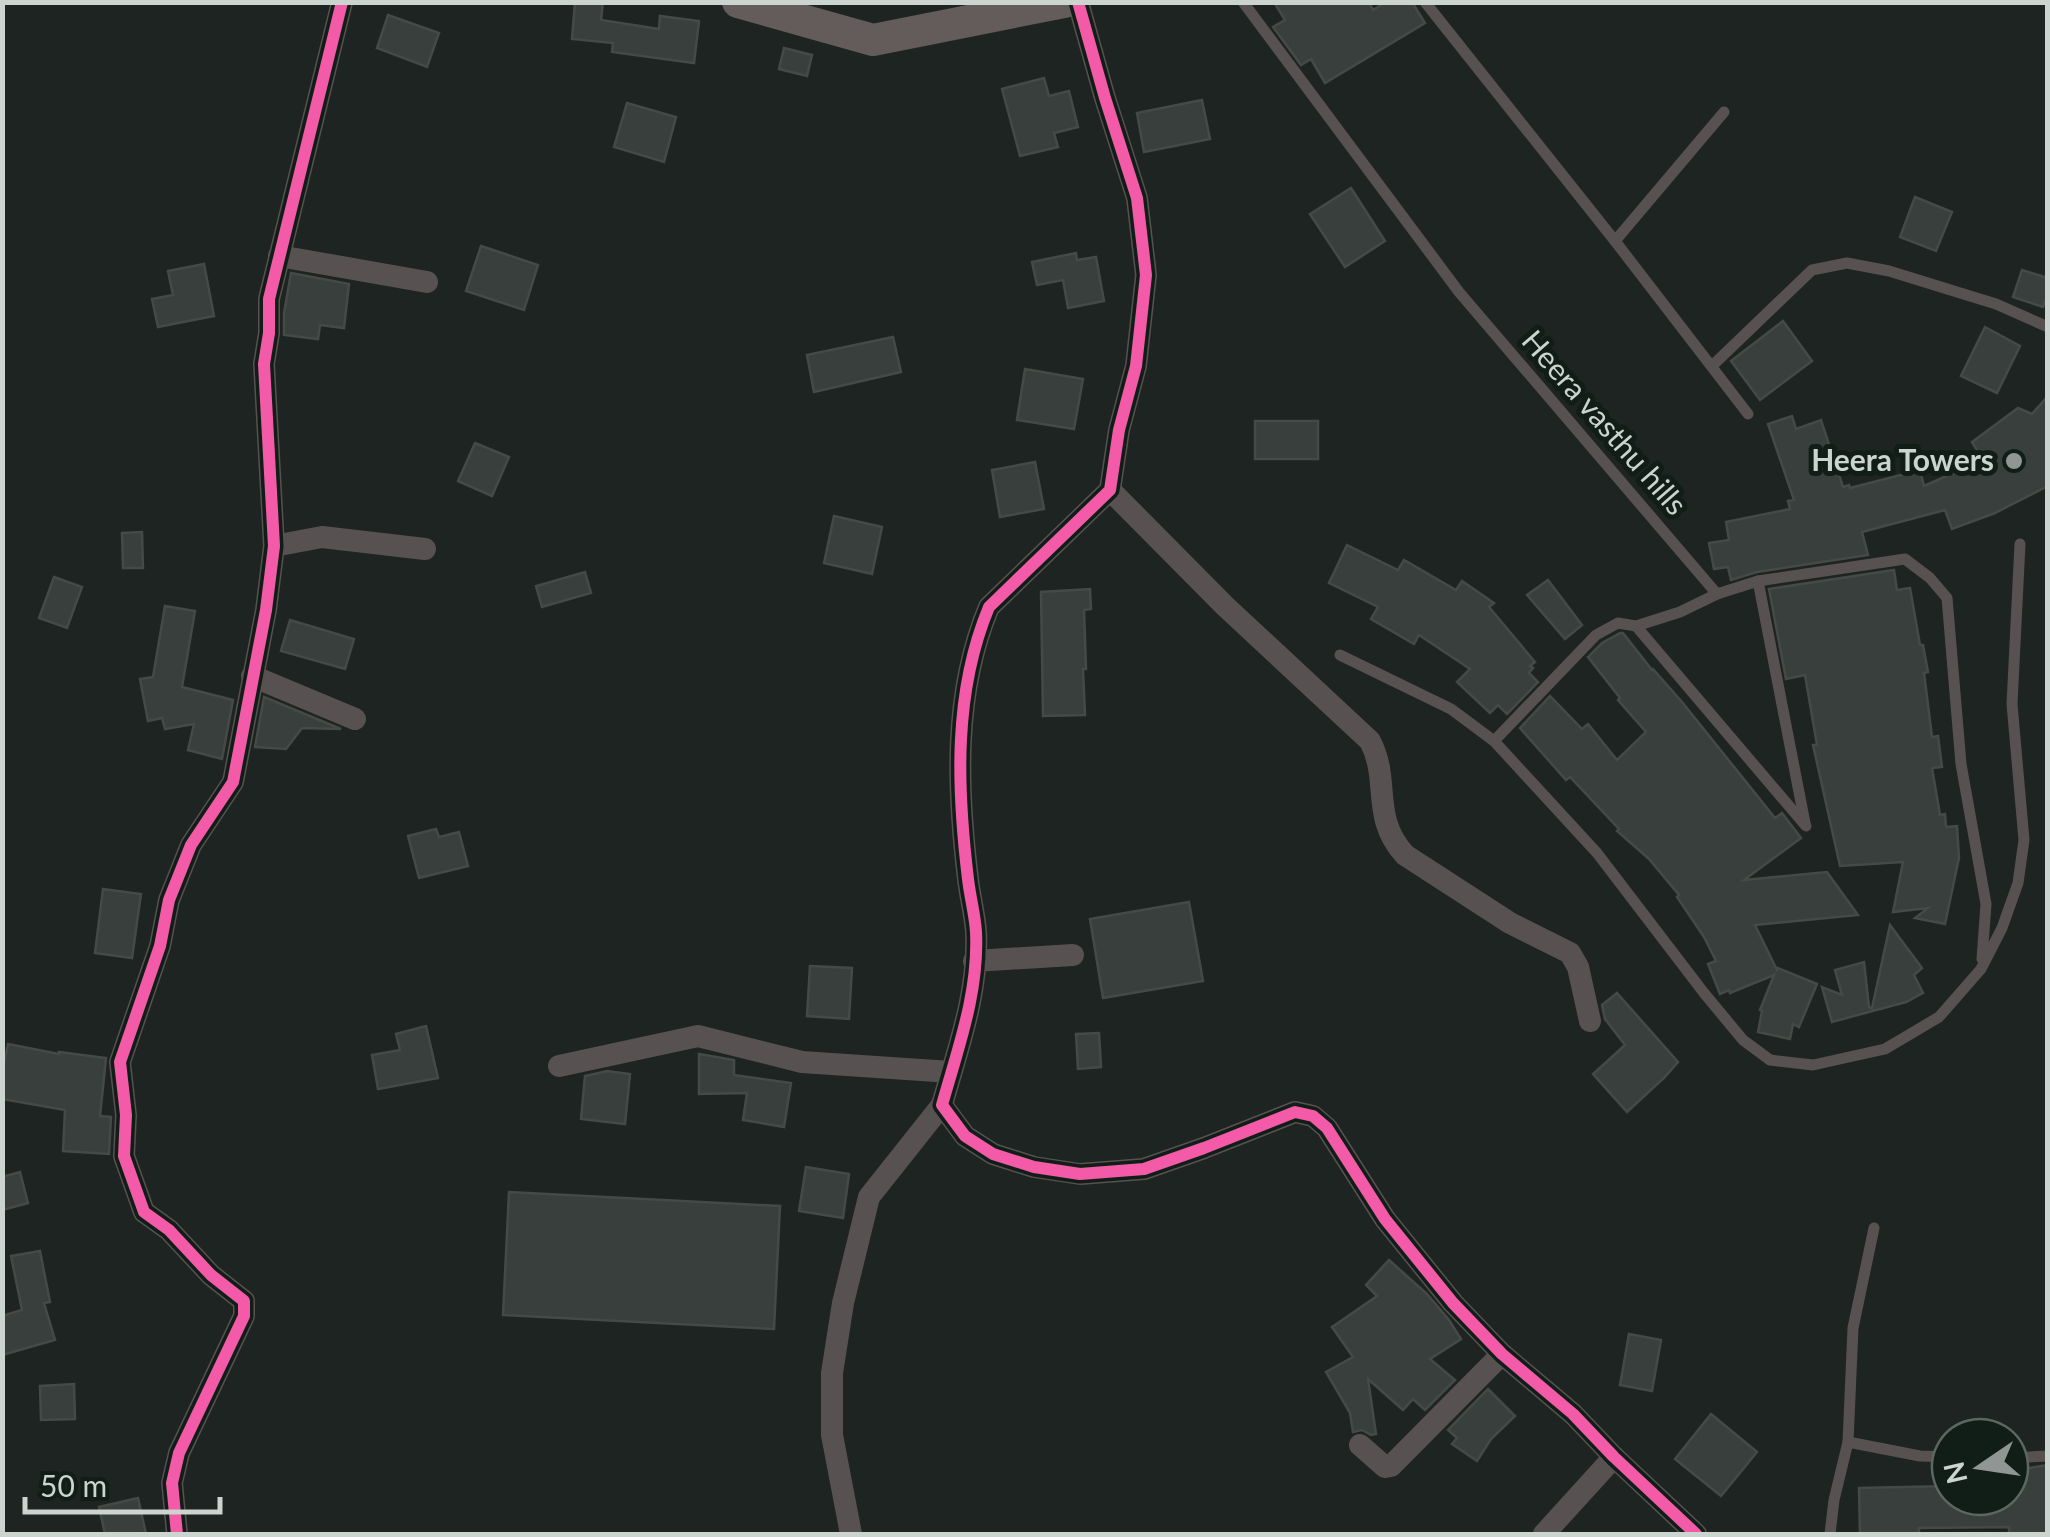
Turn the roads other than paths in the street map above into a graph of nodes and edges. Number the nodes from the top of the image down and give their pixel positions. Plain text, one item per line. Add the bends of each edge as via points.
1 (342, 2) edge
2 (738, 2) edge
3 (1064, 2) edge
4 (1078, 2) edge
5 (1243, 2) edge
6 (1426, 2) edge
7 (1724, 112) dead end
8 (1615, 241) junction
9 (279, 256) junction
10 (427, 282) dead end
11 (2048, 327) edge
12 (1712, 366) junction
13 (1748, 414) dead end
14 (1110, 490) junction
15 (2020, 544) dead end
16 (274, 546) junction
17 (425, 549) dead end
18 (1758, 581) junction
19 (1718, 594) junction
20 (1636, 626) junction
21 (1340, 655) dead end
22 (252, 676) junction
23 (355, 719) dead end
24 (1494, 741) junction
25 (1073, 955) dead end
26 (974, 961) junction
27 (1981, 968) junction
28 (1590, 1020) dead end
29 (559, 1066) dead end
30 (951, 1072) junction
31 (942, 1104) junction
32 (1874, 1228) dead end
33 (1502, 1354) junction
34 (1848, 1442) junction
35 (1360, 1445) dead end
36 (1930, 1456) edge
37 (1614, 1457) junction
38 (177, 1534) edge
39 (851, 1534) edge
40 (1544, 1534) edge
41 (1696, 1534) edge
42 (1830, 1534) edge

1 - 9 street
2 - 3 street via 873,40
4 - 14 street via 1137,198 1146,275 1136,366
5 - 19 lane, Heera vasthu hills via 1459,292
6 - 8 lane
7 - 8 lane
8 - 12 lane
9 - 10 street
9 - 16 street via 264,364
11 - 12 lane via 1890,270 1848,263 1812,270
12 - 13 lane
14 - 26 street via 989,607 979,631 965,683 959,758
14 - 28 street via 1370,741 1396,845 1510,923 1570,953
15 - 27 lane via 2012,704 2024,840 2018,884
16 - 17 street via 322,537
16 - 22 street
18 - 19 lane
18 - 20 lane via 1806,826
18 - 27 lane via 1905,559 1947,598 1962,764 1986,904
19 - 20 lane
20 - 24 lane via 1618,623 1596,634
21 - 24 lane via 1451,709
22 - 23 street
22 - 38 street via 233,782 190,845 120,1062 124,1156 144,1212 244,1300 244,1316 179,1453 172,1483
24 - 27 lane via 1597,854 1743,1040 1770,1060 1813,1065 1885,1049 1940,1017
25 - 26 street
26 - 30 street via 972,997
29 - 30 street via 698,1036 802,1062
30 - 31 street
31 - 33 street via 964,1136 992,1154 1080,1174 1144,1169 1295,1112 1313,1116 1385,1219
31 - 39 street via 869,1198 843,1302 832,1373 832,1435
32 - 34 lane via 1853,1328
33 - 35 street via 1391,1466 1385,1468
33 - 37 street
34 - 36 lane
34 - 42 lane
37 - 40 street
37 - 41 street

